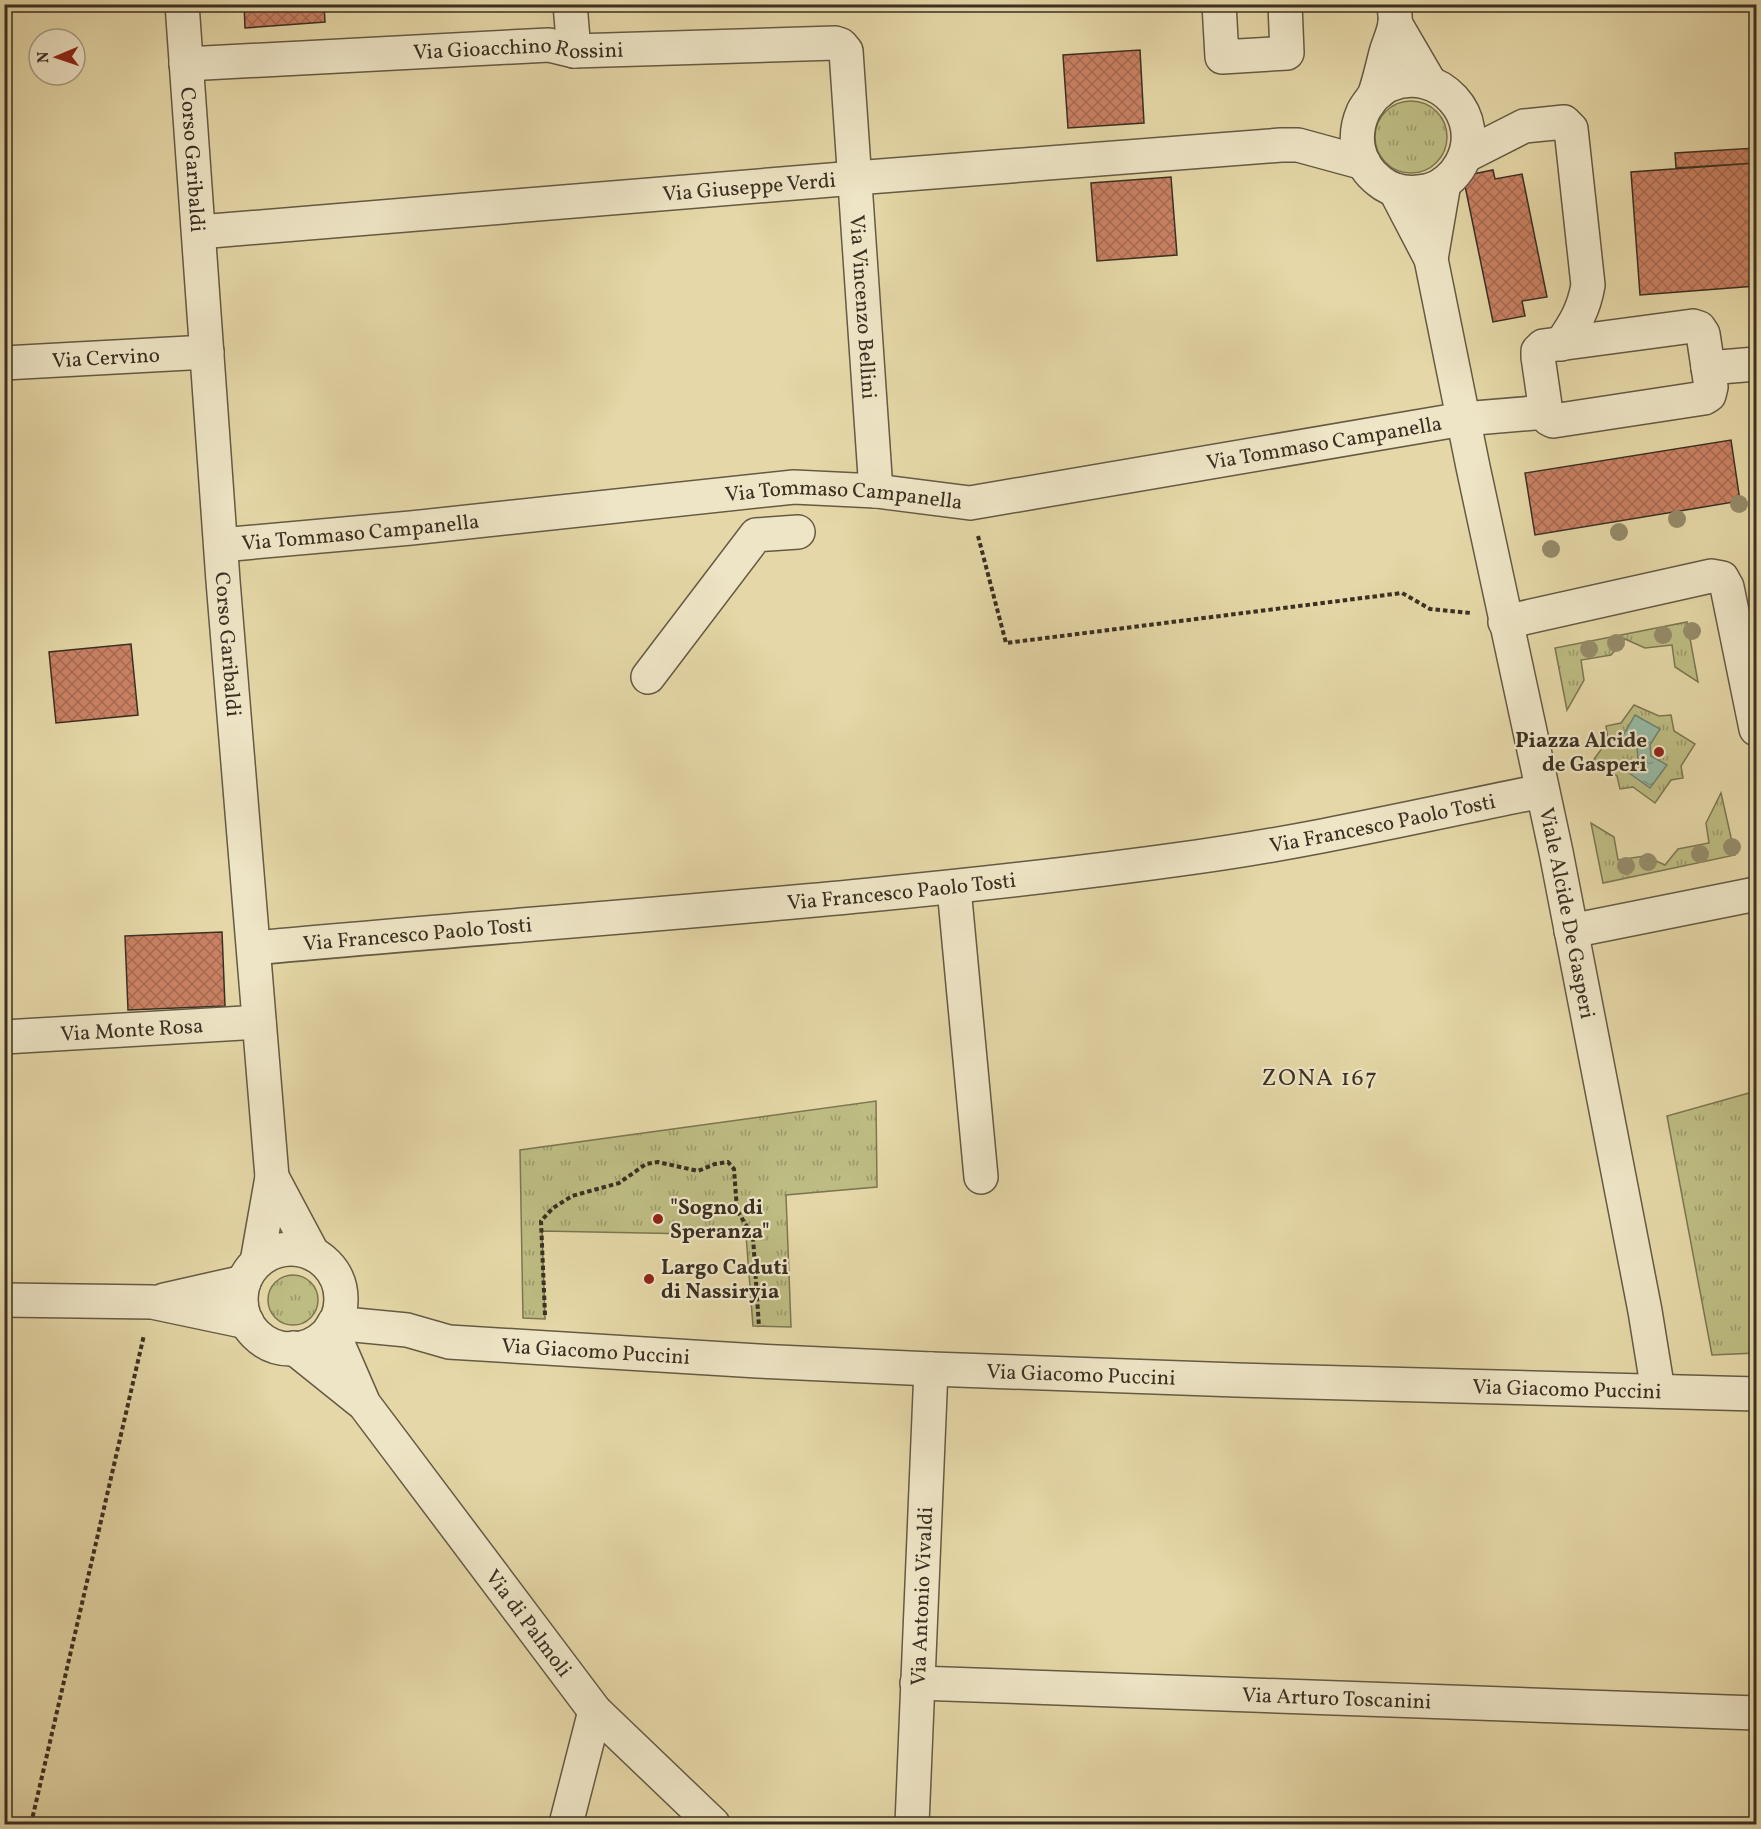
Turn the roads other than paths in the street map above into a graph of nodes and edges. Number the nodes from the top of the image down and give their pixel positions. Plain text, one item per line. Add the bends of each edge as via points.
1 (182, 4) edge
2 (570, 4) edge
3 (1219, 4) edge
4 (1285, 4) edge
5 (1394, 14) edge
6 (574, 51) junction
7 (846, 51) joint
8 (186, 64) junction
9 (1430, 83) junction
10 (1368, 106) junction
11 (1461, 108) junction
12 (1524, 126) junction
13 (1298, 145) junction
14 (1465, 156) junction
15 (1364, 164) junction
16 (855, 178) junction
17 (1444, 183) junction
18 (1395, 190) junction
19 (199, 232) junction
20 (1431, 259) junction
21 (1588, 285) junction
22 (1650, 331) junction
23 (1561, 344) junction
24 (207, 352) junction
25 (4, 363) edge
26 (1756, 364) edge
27 (1708, 368) junction
28 (1546, 412) junction
29 (1463, 419) junction
30 (876, 491) junction
31 (798, 532) dead end
32 (221, 545) junction
33 (1491, 617) junction
34 (648, 677) dead end
35 (1756, 729) edge
36 (1542, 791) junction
37 (954, 888) junction
38 (1756, 894) edge
39 (1571, 931) junction
40 (254, 948) junction
41 (259, 1022) junction
42 (4, 1037) edge
43 (981, 1176) dead end
44 (272, 1177) junction
45 (313, 1254) junction
46 (251, 1272) junction
47 (338, 1284) junction
48 (4, 1300) edge
49 (152, 1302) junction
50 (247, 1322) junction
51 (332, 1326) junction
52 (407, 1330) junction
53 (294, 1348) junction
54 (932, 1369) junction
55 (1658, 1391) junction
56 (1756, 1394) edge
57 (364, 1404) junction
58 (917, 1683) junction
59 (595, 1711) junction
60 (1756, 1713) edge
61 (566, 1824) edge
62 (713, 1824) edge
63 (912, 1824) edge

1 - 8 street, Corso Garibaldi
2 - 6 street
3 - 4 street via 1222,57 1287,53
5 - 9 street
5 - 10 street
6 - 7 street, Via Gioacchino Rossini via 835,43
6 - 8 street, Via Gioacchino Rossini via 549,45
7 - 16 street, Via Vincenzo Bellini
8 - 19 street, Corso Garibaldi
9 - 10 street via 1405,81 1388,86
9 - 11 street via 1451,95
10 - 13 street, Via Giuseppe Verdi
10 - 15 street via 1358,125 1357,143
11 - 12 street
11 - 14 street via 1468,123
12 - 14 street
12 - 21 street via 1564,122 1571,129
13 - 15 street, Via Giuseppe Verdi
13 - 16 street, Via Giuseppe Verdi
14 - 17 street via 1457,172
15 - 18 street via 1381,183
16 - 19 street, Via Giuseppe Verdi
16 - 30 street, Via Vincenzo Bellini
17 - 18 street via 1428,191
17 - 20 street, Viale Alcide De Gasperi
18 - 20 street, Viale Alcide De Gasperi
19 - 24 street, Corso Garibaldi
20 - 29 street, Viale Alcide De Gasperi
21 - 22 street via 1615,320
21 - 23 street via 1584,305
22 - 23 street
22 - 27 street via 1699,328
23 - 28 street via 1543,346 1538,351
24 - 25 street, Via Cervino
24 - 32 street, Corso Garibaldi
26 - 27 street
27 - 28 street via 1711,387 1704,398 1553,422
28 - 29 street, Via Tommaso Campanella
29 - 30 street, Via Tommaso Campanella via 970,503
29 - 33 street, Viale Alcide De Gasperi
30 - 32 street, Via Tommaso Campanella via 794,487
31 - 34 street via 756,535
32 - 40 street, Corso Garibaldi
33 - 35 street via 1711,576 1722,578
33 - 36 street, Viale Alcide De Gasperi
36 - 37 street, Via Francesco Paolo Tosti via 1199,857
36 - 39 street, Viale Alcide De Gasperi
37 - 40 street, Via Francesco Paolo Tosti
37 - 43 street
38 - 39 street
39 - 55 street, Viale Alcide De Gasperi
40 - 41 street, Corso Garibaldi
41 - 42 street, Via Monte Rosa
41 - 44 street, Corso Garibaldi
44 - 45 street, Corso Garibaldi
44 - 46 street, Corso Garibaldi
45 - 46 street via 284,1249 265,1256
45 - 47 street via 324,1261
46 - 49 street
46 - 50 street via 241,1299
47 - 51 street via 340,1304
47 - 52 street, Via Giacomo Puccini
48 - 49 street
49 - 50 street
50 - 53 street via 267,1342
51 - 52 street, Via Giacomo Puccini
51 - 53 street via 315,1342
51 - 57 street, Via di Palmoli
52 - 54 street, Via Giacomo Puccini via 449,1342
53 - 57 street, Via di Palmoli
54 - 55 street, Via Giacomo Puccini
54 - 58 street, Via Antonio Vivaldi
55 - 56 street, Via Giacomo Puccini
57 - 59 street, Via di Palmoli
58 - 60 street, Via Arturo Toscanini
58 - 63 street, Via Antonio Vivaldi
59 - 61 street
59 - 62 street, Via di Palmoli

